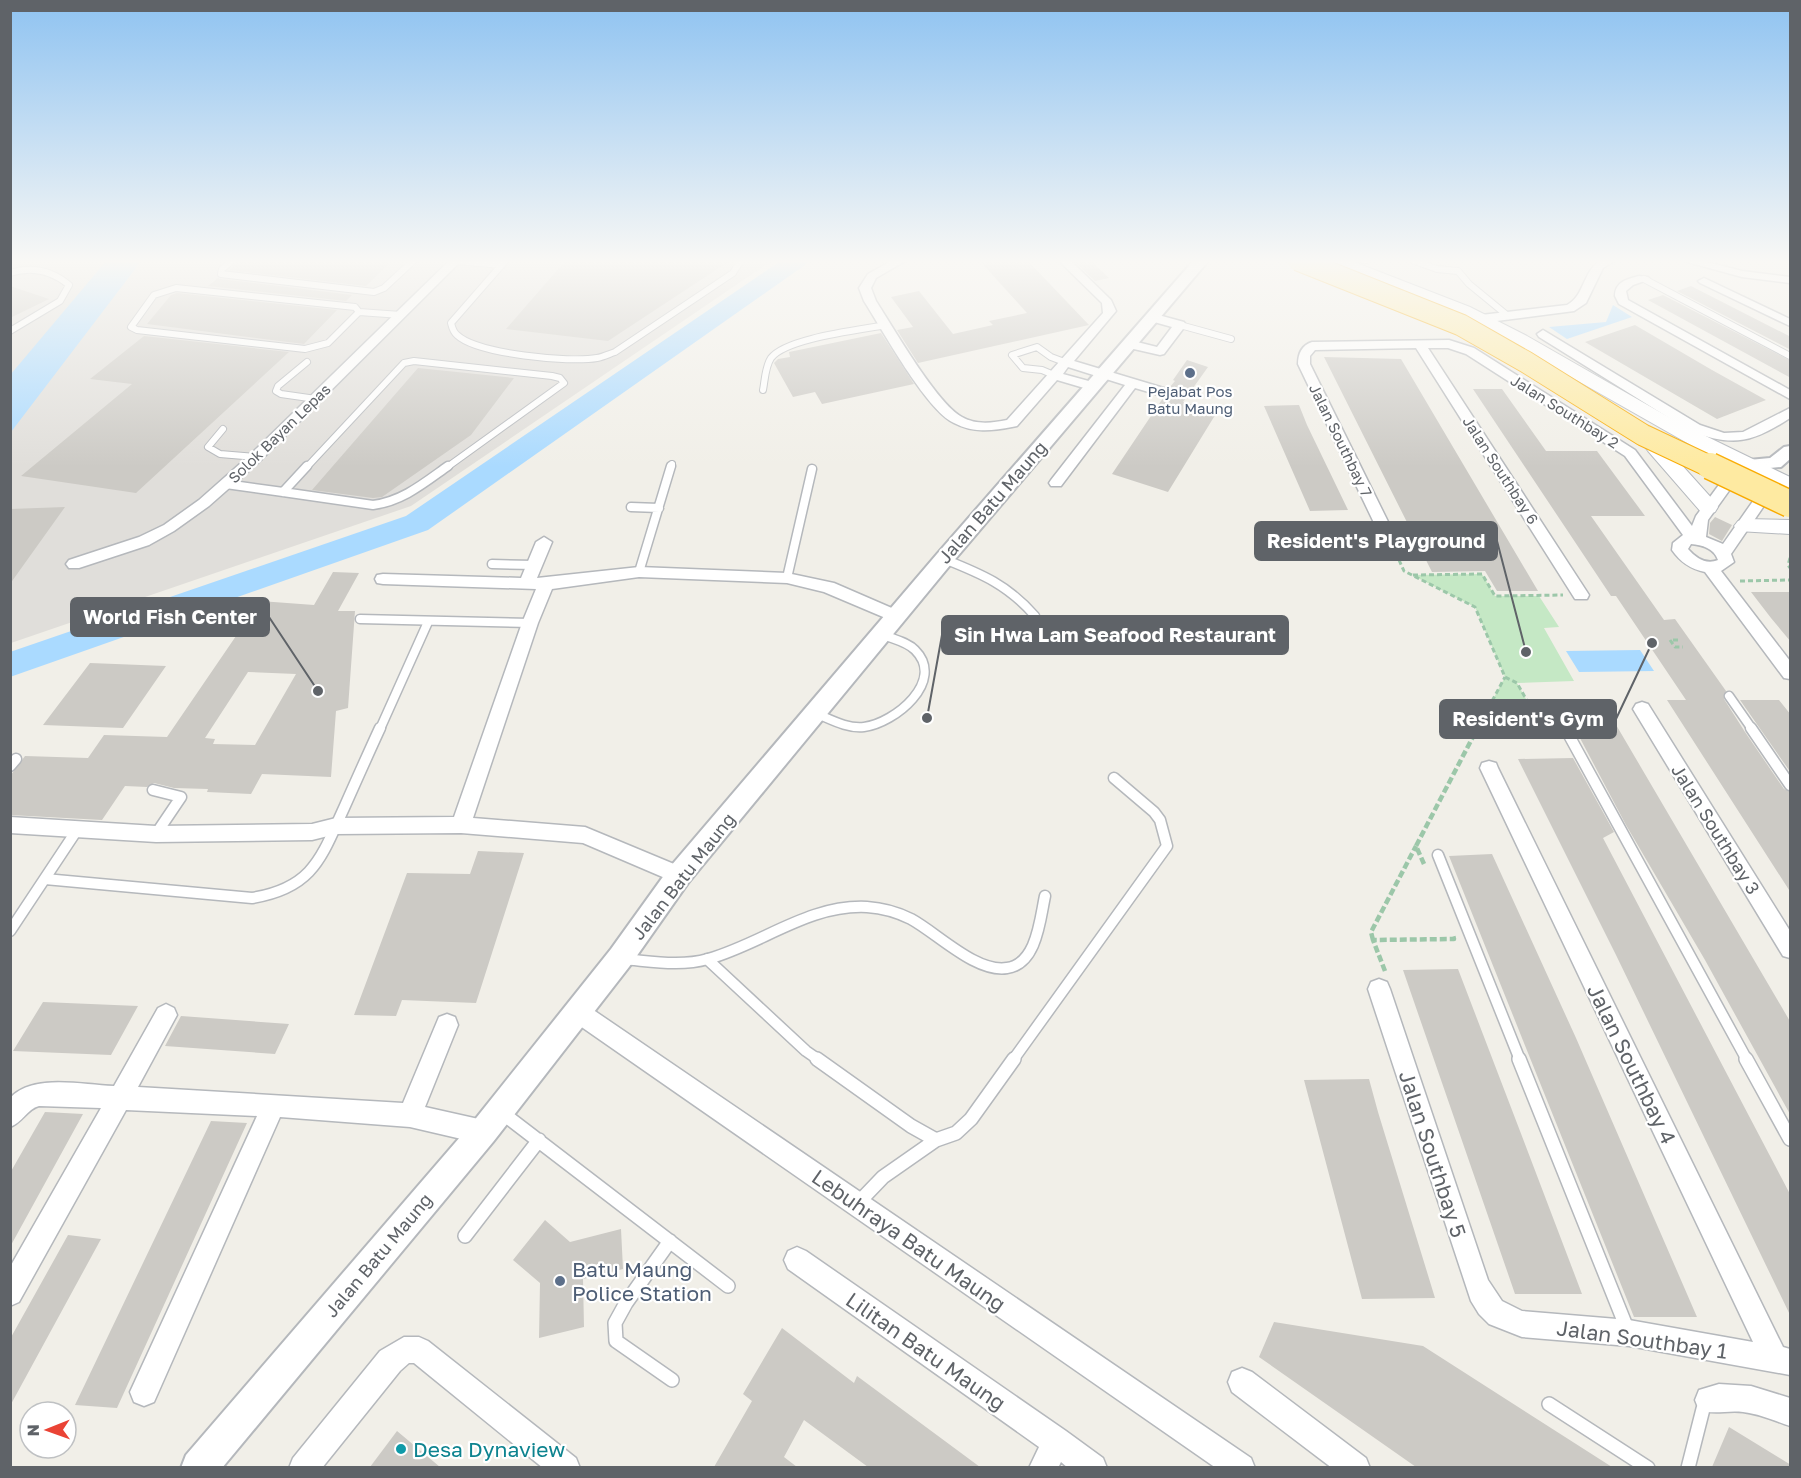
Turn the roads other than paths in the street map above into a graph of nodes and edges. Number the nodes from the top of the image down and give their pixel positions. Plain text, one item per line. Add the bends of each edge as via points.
1 (139, 329) edge
2 (342, 329) edge
3 (387, 329) edge
4 (452, 329) edge
5 (649, 329) edge
6 (867, 329) edge
7 (889, 329) edge
8 (1095, 329) edge
9 (1141, 329) edge
10 (1177, 329) edge
11 (1194, 329) edge
12 (1457, 329) edge
13 (1468, 329) edge
14 (1486, 329) edge
15 (1498, 329) edge
16 (1672, 329) edge
17 (1739, 329) edge
18 (1543, 333) dead end
19 (1231, 339) dead end
20 (1129, 344) junction
21 (1420, 345) junction
22 (1791, 356) edge
23 (307, 362) dead end
24 (1067, 363) junction
25 (1304, 364) joint
26 (1056, 376) junction
27 (1096, 380) junction
28 (1131, 385) junction
29 (763, 390) dead end
30 (1162, 392) dead end
31 (1791, 395) edge
32 (316, 399) junction
33 (1791, 412) edge
34 (223, 429) dead end
35 (1655, 447) junction
36 (256, 457) junction
37 (672, 464) dead end
38 (1744, 465) junction
39 (812, 469) dead end
40 (1785, 472) edge
41 (1729, 482) junction
42 (1056, 483) dead end
43 (226, 484) junction
44 (282, 493) junction
45 (1763, 497) junction
46 (1791, 504) edge
47 (631, 507) dead end
48 (1708, 507) junction
49 (659, 508) junction
50 (1791, 510) edge
51 (1744, 526) junction
52 (1791, 527) edge
53 (1696, 540) junction
54 (544, 542) dead end
55 (1393, 549) road end
56 (1724, 553) junction
57 (944, 559) junction
58 (74, 564) dead end
59 (492, 564) dead end
60 (534, 565) junction
61 (1710, 567) junction
62 (639, 573) junction
63 (788, 578) junction
64 (383, 579) dead end
65 (527, 583) junction
66 (546, 584) junction
67 (1581, 595) road end
68 (1035, 616) dead end
69 (360, 619) dead end
70 (428, 622) junction
71 (530, 623) junction
72 (888, 625) junction
73 (1791, 673) edge
74 (1729, 696) dead end
75 (1642, 709) dead end
76 (815, 712) junction
77 (1563, 724) dead end
78 (1489, 768) dead end
79 (1114, 778) dead end
80 (1791, 784) edge
81 (153, 790) dead end
82 (10, 825) edge
83 (461, 825) junction
84 (336, 826) junction
85 (77, 830) junction
86 (156, 834) junction
87 (1438, 855) dead end
88 (679, 875) junction
89 (45, 879) junction
90 (1045, 896) dead end
91 (10, 931) edge
92 (1791, 949) edge
93 (620, 958) junction
94 (707, 959) junction
95 (1378, 989) road end
96 (578, 1012) junction
97 (166, 1015) dead end
98 (447, 1025) dead end
99 (118, 1098) junction
100 (274, 1105) junction
101 (500, 1111) junction
102 (410, 1115) junction
103 (10, 1116) edge
104 (483, 1132) junction
105 (1791, 1139) edge
106 (539, 1140) junction
107 (936, 1140) junction
108 (857, 1204) junction
109 (465, 1236) dead end
110 (670, 1241) junction
111 (797, 1260) dead end
112 (728, 1286) dead end
113 (10, 1293) edge
114 (1495, 1315) joint
115 (1629, 1333) junction
116 (1783, 1361) edge
117 (672, 1380) dead end
118 (1242, 1382) dead end
119 (144, 1392) dead end
120 (1709, 1400) joint
121 (1549, 1404) dead end
122 (1791, 1412) edge
123 (1056, 1441) junction
124 (1234, 1466) edge
125 (199, 1467) edge
126 (303, 1467) edge
127 (566, 1467) edge
128 (1043, 1467) edge
129 (1093, 1467) edge
130 (1356, 1467) edge
131 (1648, 1467) edge
132 (1688, 1467) edge

1 - 2 lane via 313,348 328,343
3 - 32 street, Solok Bayan Lepas
4 - 5 lane via 453,334 474,346 496,351 586,359 615,352
6 - 29 lane via 796,344 777,352 770,360
7 - 26 street via 945,411 968,424 987,427 1012,423
8 - 24 street
9 - 20 street, Jalan Batu Maung
10 - 20 street via 1160,351
11 - 19 lane
12 - 35 main road
13 - 46 highway, bridge via 1643,435
14 - 40 highway via 1700,453
15 - 38 main road
16 - 31 street
17 - 22 lane
18 - 33 street via 1708,433 1732,438 1753,436
20 - 27 street, Jalan Batu Maung
21 - 25 street, Jalan Southbay 2 via 1318,345 1304,355
21 - 53 street, Jalan Southbay 2 via 1449,344 1470,351 1630,453
21 - 67 street, Jalan Southbay 6
23 - 32 lane via 276,391
24 - 26 street
24 - 26 lane via 1037,347 1012,355 1023,368
24 - 27 street
25 - 55 street, Jalan Southbay 7
26 - 27 street
27 - 28 street
27 - 57 street, Jalan Batu Maung
28 - 30 street
28 - 42 street
32 - 36 street, Solok Bayan Lepas
34 - 36 lane via 208,447 220,454
35 - 41 main road
35 - 48 main road
36 - 43 street, Solok Bayan Lepas
37 - 49 lane
38 - 40 main road
38 - 41 street
39 - 63 lane
40 - 45 street
41 - 45 main road
41 - 48 street
43 - 44 lane
43 - 58 street, Solok Bayan Lepas via 169,528 144,541
44 - 44 lane via 404,363 552,375 564,383 409,494 388,503 373,505
45 - 50 main road
45 - 51 street
47 - 49 lane
48 - 53 street
49 - 62 lane
51 - 52 main road
51 - 56 street
53 - 56 street, Jalan Southbay 2
53 - 61 street via 1681,543 1682,554
54 - 60 street
56 - 61 street via 1726,562
57 - 68 lane via 1007,586
57 - 72 street, Jalan Batu Maung
59 - 60 lane
60 - 65 street
61 - 73 street
62 - 63 street
62 - 66 street
63 - 72 street via 828,586
64 - 65 street
65 - 66 street
66 - 71 street
69 - 70 lane
70 - 71 lane
70 - 84 lane
71 - 83 street
72 - 76 street, Jalan Batu Maung
72 - 76 lane via 921,657 924,677 913,699 886,720 862,727
74 - 80 lane
75 - 92 street, Jalan Southbay 3
76 - 88 street, Jalan Batu Maung
77 - 105 lane
78 - 116 street, Jalan Southbay 4
79 - 107 lane via 1154,812 1167,846 971,1119 956,1133
81 - 86 lane via 181,797
82 - 85 street
83 - 84 street
83 - 88 street via 585,835
84 - 86 street via 312,832
84 - 89 lane via 321,859 309,874 272,895 252,898
85 - 86 street
85 - 89 lane
87 - 115 lane
88 - 93 street, Jalan Batu Maung
89 - 91 lane
90 - 94 lane via 1030,952 1020,963 1007,968 979,962 911,919 863,906 811,915
93 - 94 lane via 676,963
93 - 96 street, Jalan Batu Maung
94 - 107 lane via 806,1051
95 - 114 street, Jalan Southbay 5 via 1476,1283
96 - 101 street, Jalan Batu Maung
96 - 108 street, Lebuhraya Batu Maung
97 - 99 street
98 - 102 street
99 - 100 street
99 - 103 street via 39,1094 26,1098
99 - 113 street
100 - 102 street
100 - 119 street
101 - 104 street, Jalan Batu Maung
101 - 106 lane
102 - 104 street
104 - 125 street, Jalan Batu Maung
106 - 109 lane
106 - 110 lane
107 - 108 lane via 883,1177
108 - 124 street, Lebuhraya Batu Maung
110 - 112 lane
110 - 117 lane via 615,1323 616,1341
111 - 123 street, Lilitan Batu Maung
114 - 115 street, Jalan Southbay 1 via 1522,1324
115 - 116 street, Jalan Southbay 1
118 - 130 street
120 - 122 street via 1722,1397 1764,1401
120 - 132 lane via 1703,1409
121 - 131 lane
123 - 128 street
123 - 129 street, Lilitan Batu Maung
126 - 127 street via 390,1361 404,1350 419,1350

